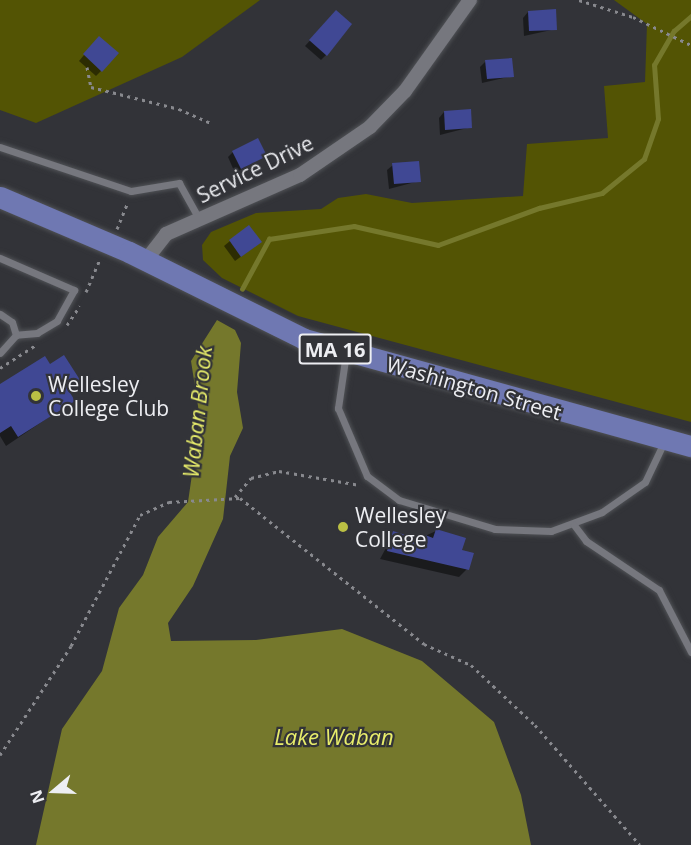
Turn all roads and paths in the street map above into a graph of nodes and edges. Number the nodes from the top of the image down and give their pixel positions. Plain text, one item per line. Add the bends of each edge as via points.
1 (470, 0) edge
2 (579, 0) edge
3 (691, 45) edge
4 (87, 67) dead end
5 (211, 123) dead end
6 (0, 147) edge
7 (131, 191) junction
8 (0, 197) edge
9 (199, 219) junction
10 (115, 233) dead end
11 (0, 258) edge
12 (146, 260) junction
13 (0, 314) edge
14 (16, 335) junction
15 (346, 352) junction
16 (0, 353) edge
17 (665, 441) junction
18 (691, 446) edge
19 (368, 487) dead end
20 (235, 497) junction
21 (574, 525) junction
22 (691, 652) edge
23 (0, 755) edge
24 (640, 845) edge

1 - 9 street, Service Drive via 409,86 370,127 300,175
2 - 3 path via 633,16
4 - 5 path via 91,87
6 - 7 lane
7 - 9 lane via 179,183
7 - 10 path
8 - 12 main road, Washington Street / MA 16
9 - 12 street, Service Drive via 166,234
11 - 14 lane via 74,290 57,321 37,333
12 - 15 main road, Washington Street / MA 16 via 265,323
13 - 14 lane via 12,322
14 - 16 lane
15 - 17 main road, Washington Street / MA 16
15 - 21 lane via 338,389 341,419 361,468 383,491 421,508 506,531
17 - 18 main road, Washington Street / MA 16
17 - 21 lane via 645,482
19 - 20 path via 279,471 251,478
20 - 23 path via 169,502 146,510 135,522 72,646
20 - 24 path via 298,539 337,580 424,644 471,665 535,725
21 - 22 lane via 586,542 659,590

